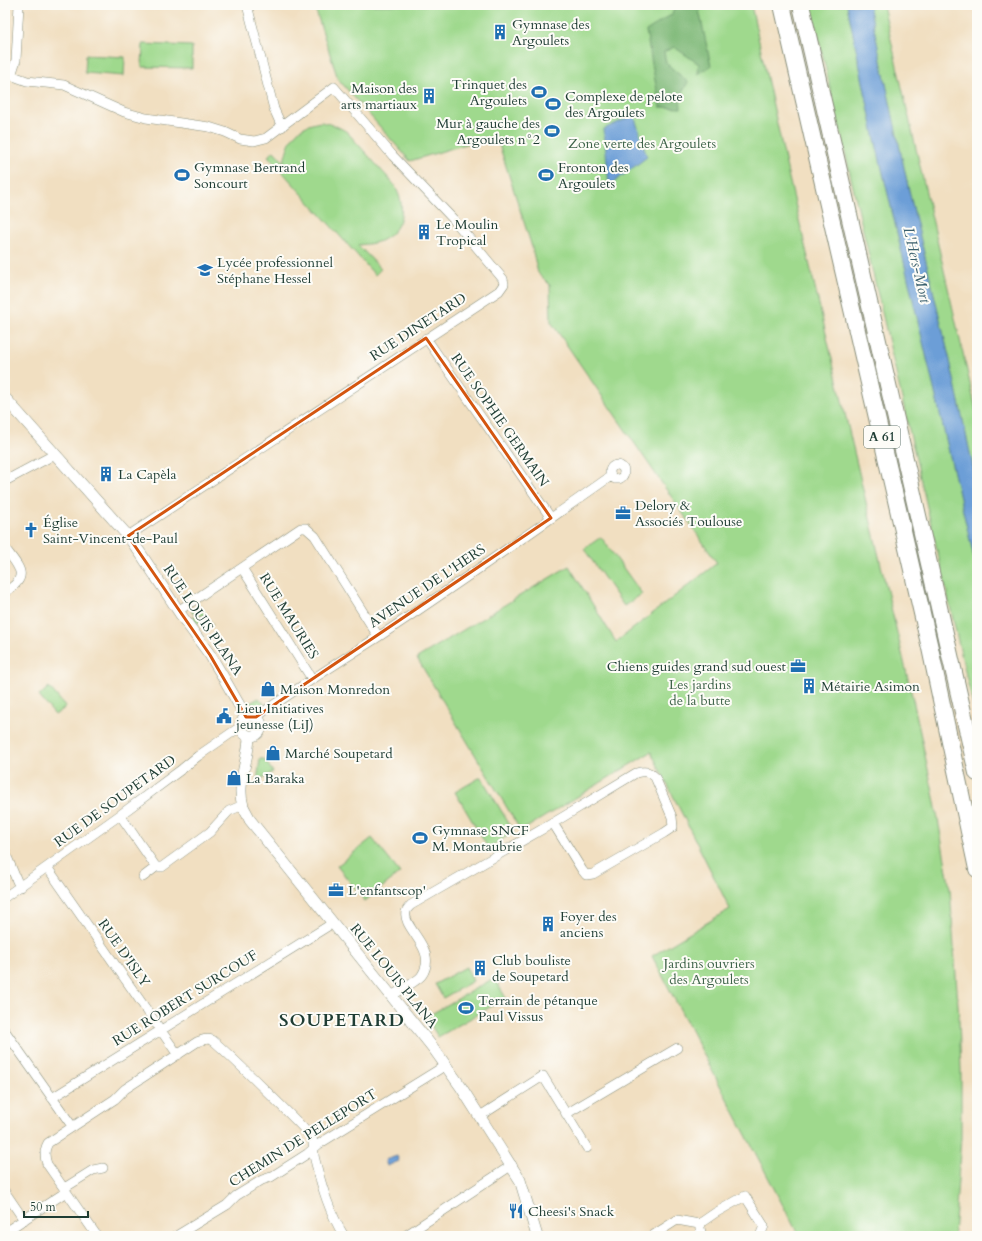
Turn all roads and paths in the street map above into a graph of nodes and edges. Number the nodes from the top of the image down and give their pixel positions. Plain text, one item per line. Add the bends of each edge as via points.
1 (19, 5) edge
2 (247, 5) edge
3 (782, 5) edge
4 (801, 5) edge
5 (8, 74) edge
6 (282, 127) junction
7 (426, 338) junction
8 (5, 398) edge
9 (54, 454) junction
10 (611, 476) dead end
11 (5, 481) edge
12 (552, 518) junction
13 (128, 536) junction
14 (5, 548) edge
15 (242, 568) junction
16 (5, 592) edge
17 (178, 611) junction
18 (378, 636) junction
19 (312, 679) junction
20 (251, 717) junction
21 (241, 727) junction
22 (249, 736) junction
23 (977, 774) edge
24 (243, 805) junction
25 (120, 815) junction
26 (553, 823) junction
27 (5, 852) edge
28 (47, 867) junction
29 (156, 867) junction
30 (977, 870) edge
31 (143, 877) dead end
32 (21, 887) junction
33 (5, 897) edge
34 (332, 923) junction
35 (391, 996) junction
36 (160, 1029) junction
37 (5, 1031) edge
38 (677, 1048) dead end
39 (178, 1055) junction
40 (446, 1065) junction
41 (52, 1098) junction
42 (566, 1114) junction
43 (480, 1116) junction
44 (72, 1126) junction
45 (587, 1148) dead end
46 (314, 1149) junction
47 (512, 1165) junction
48 (103, 1168) dead end
49 (5, 1192) edge
50 (66, 1192) junction
51 (24, 1220) junction
52 (699, 1224) junction
53 (5, 1232) edge
54 (97, 1236) edge
55 (176, 1236) edge
56 (344, 1236) edge
57 (405, 1236) edge
58 (537, 1236) edge
59 (652, 1236) edge
60 (702, 1236) edge
61 (760, 1236) edge

1 - 5 street via 16,60
2 - 6 street via 274,109
3 - 30 highway, A 61 via 930,648
4 - 23 highway, A 61
5 - 6 street via 27,81 64,85 138,116 208,127 240,139 254,141 266,138
6 - 7 street, RUE DINETARD via 334,87 393,156 454,220 503,279 504,284 499,291
7 - 12 street, RUE SOPHIE GERMAIN
7 - 13 street, RUE DINETARD
8 - 9 street, RUE LOUIS PLANA
9 - 11 street
9 - 13 street, RUE LOUIS PLANA
10 - 12 street, AVENUE DE L'HERS
12 - 18 street, AVENUE DE L'HERS
13 - 17 street, RUE LOUIS PLANA
14 - 16 street via 21,573 17,584
15 - 17 street
15 - 18 street via 301,528 306,528 314,536
15 - 19 street, RUE MAURIES
17 - 20 street, RUE LOUIS PLANA
18 - 19 street, AVENUE DE L'HERS
19 - 20 street, AVENUE DE L'HERS
20 - 21 street via 242,720
20 - 22 street via 261,724 255,736
21 - 22 street
21 - 25 street, RUE DE SOUPETARD
22 - 24 street, RUE LOUIS PLANA via 242,785
24 - 29 street via 229,811 210,832 162,867
24 - 34 street, RUE LOUIS PLANA via 250,820
25 - 28 street, RUE DE SOUPETARD
25 - 29 street
26 - 26 street via 636,773 644,771 651,772 655,777 672,817 673,827 593,874 586,875
26 - 35 street via 411,904 406,912 406,920 424,949 426,966 422,976
27 - 32 street
28 - 32 street, RUE DE SOUPETARD
28 - 36 street, RUE D'ISLY
29 - 31 street
32 - 33 street, RUE DE SOUPETARD
34 - 35 street, RUE LOUIS PLANA
34 - 36 street, RUE ROBERT SURCOUF
35 - 40 street, RUE LOUIS PLANA
36 - 39 street, RUE D'ISLY
36 - 41 street, RUE ROBERT SURCOUF
37 - 41 street
38 - 42 street
39 - 44 street
39 - 46 street via 202,1040 216,1043 308,1133
40 - 43 street, RUE LOUIS PLANA
40 - 46 street, CHEMIN DE PELLEPORT
41 - 44 street
42 - 43 street via 543,1076
42 - 45 street
43 - 47 street, RUE LOUIS PLANA
44 - 50 street via 51,1140 44,1150 47,1164
46 - 55 street, CHEMIN DE PELLEPORT
46 - 56 street via 323,1191 336,1224
47 - 57 street
47 - 58 street, RUE LOUIS PLANA via 520,1180
48 - 50 street via 93,1170 66,1187
49 - 51 street
50 - 51 street
50 - 54 street
51 - 53 street
52 - 59 street via 677,1220
52 - 60 street
52 - 61 street via 745,1196 764,1226

